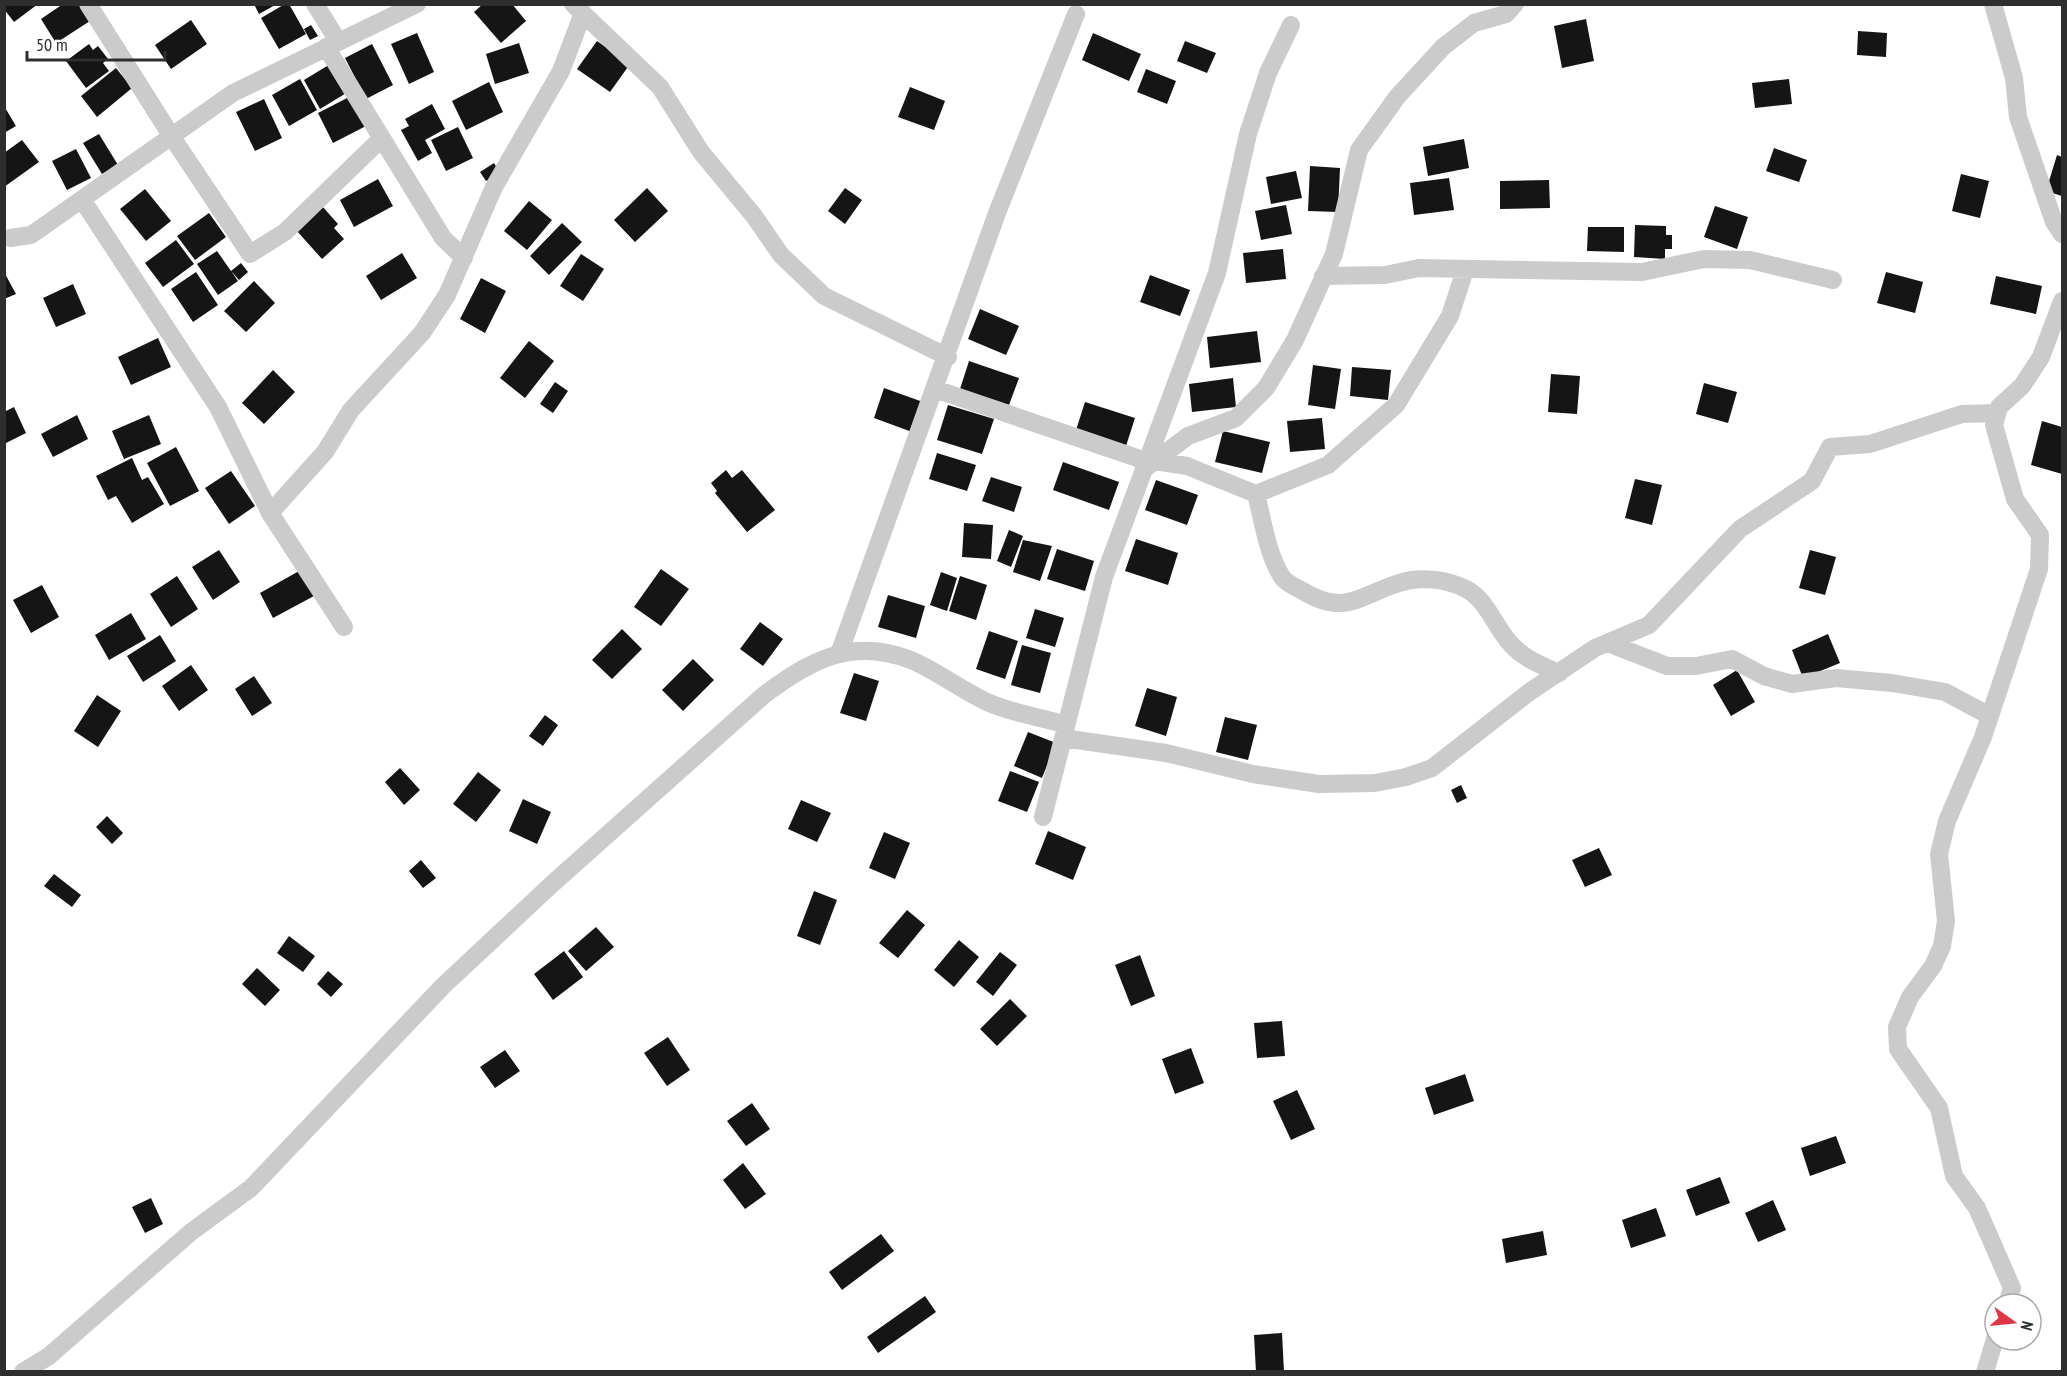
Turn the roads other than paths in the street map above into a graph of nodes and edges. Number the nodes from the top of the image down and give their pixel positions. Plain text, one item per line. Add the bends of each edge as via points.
1 (88, 4) edge
2 (315, 4) edge
3 (417, 4) edge
4 (1515, 4) edge
5 (1993, 4) edge
6 (578, 9) edge
7 (1076, 14) dead end
8 (1292, 25) dead end
9 (332, 44) junction
10 (172, 137) junction
11 (382, 138) junction
12 (83, 201) junction
13 (2062, 234) edge
14 (6, 235) edge
15 (464, 258) junction
16 (1465, 270) junction
17 (1323, 276) junction
18 (1833, 280) dead end
19 (2062, 301) edge
20 (948, 357) junction
21 (935, 389) junction
22 (1997, 412) junction
23 (1148, 464) junction
24 (1256, 494) junction
25 (270, 513) junction
26 (344, 627) dead end
27 (1608, 643) junction
28 (839, 654) junction
29 (1558, 673) junction
30 (1990, 716) junction
31 (1065, 731) junction
32 (1043, 817) dead end
33 (2011, 1292) edge
34 (1991, 1352) edge
35 (23, 1371) edge
36 (1985, 1371) edge

1 - 10 street
2 - 9 street
3 - 9 street
4 - 17 street via 1506,14 1474,23 1443,47 1397,97 1359,150 1334,254
5 - 13 street via 2014,78 2018,117 2054,222
6 - 15 street via 561,71 494,187
6 - 20 street via 660,87 701,152 781,255 824,296
7 - 20 street via 997,213
8 - 23 street via 1268,73 1248,134 1217,273
9 - 10 street via 233,93
9 - 11 street
10 - 11 street via 250,254 285,232
10 - 12 street
11 - 15 street via 443,238
12 - 14 street via 31,235
12 - 25 street via 218,407
15 - 25 street via 447,295 422,333 351,410 325,452
16 - 17 street via 1419,268 1385,275
16 - 18 street via 1642,272 1704,259 1750,260
16 - 24 street via 1450,316 1396,405 1328,465
17 - 23 street via 1295,340 1266,388 1236,418 1188,436
19 - 22 street via 2041,357 2022,386
20 - 21 street
21 - 23 street
21 - 28 street
22 - 27 street via 1962,414 1870,444 1830,447 1812,481 1740,529 1649,625
22 - 30 street via 1994,425 2015,499 2040,535 2039,569
23 - 24 street via 1187,466
23 - 31 street via 1104,577
24 - 29 street via 1268,543 1283,579 1314,598 1340,604 1366,598 1400,582 1434,579 1467,589 1509,643 1529,660
25 - 26 street
27 - 29 street
27 - 30 street via 1667,666 1696,666 1732,659 1764,676 1792,684 1836,678 1945,692
28 - 31 street via 879,650 911,660 989,703
28 - 35 street via 795,672 764,695 443,986 251,1188 191,1232 49,1356
29 - 31 street via 1432,768 1375,783 1319,784 1253,774
30 - 33 street via 1947,821 1939,854 1946,921 1942,946 1933,966 1910,997 1897,1027 1898,1049 1939,1108 1954,1176 1977,1208
31 - 32 street
34 - 36 street

